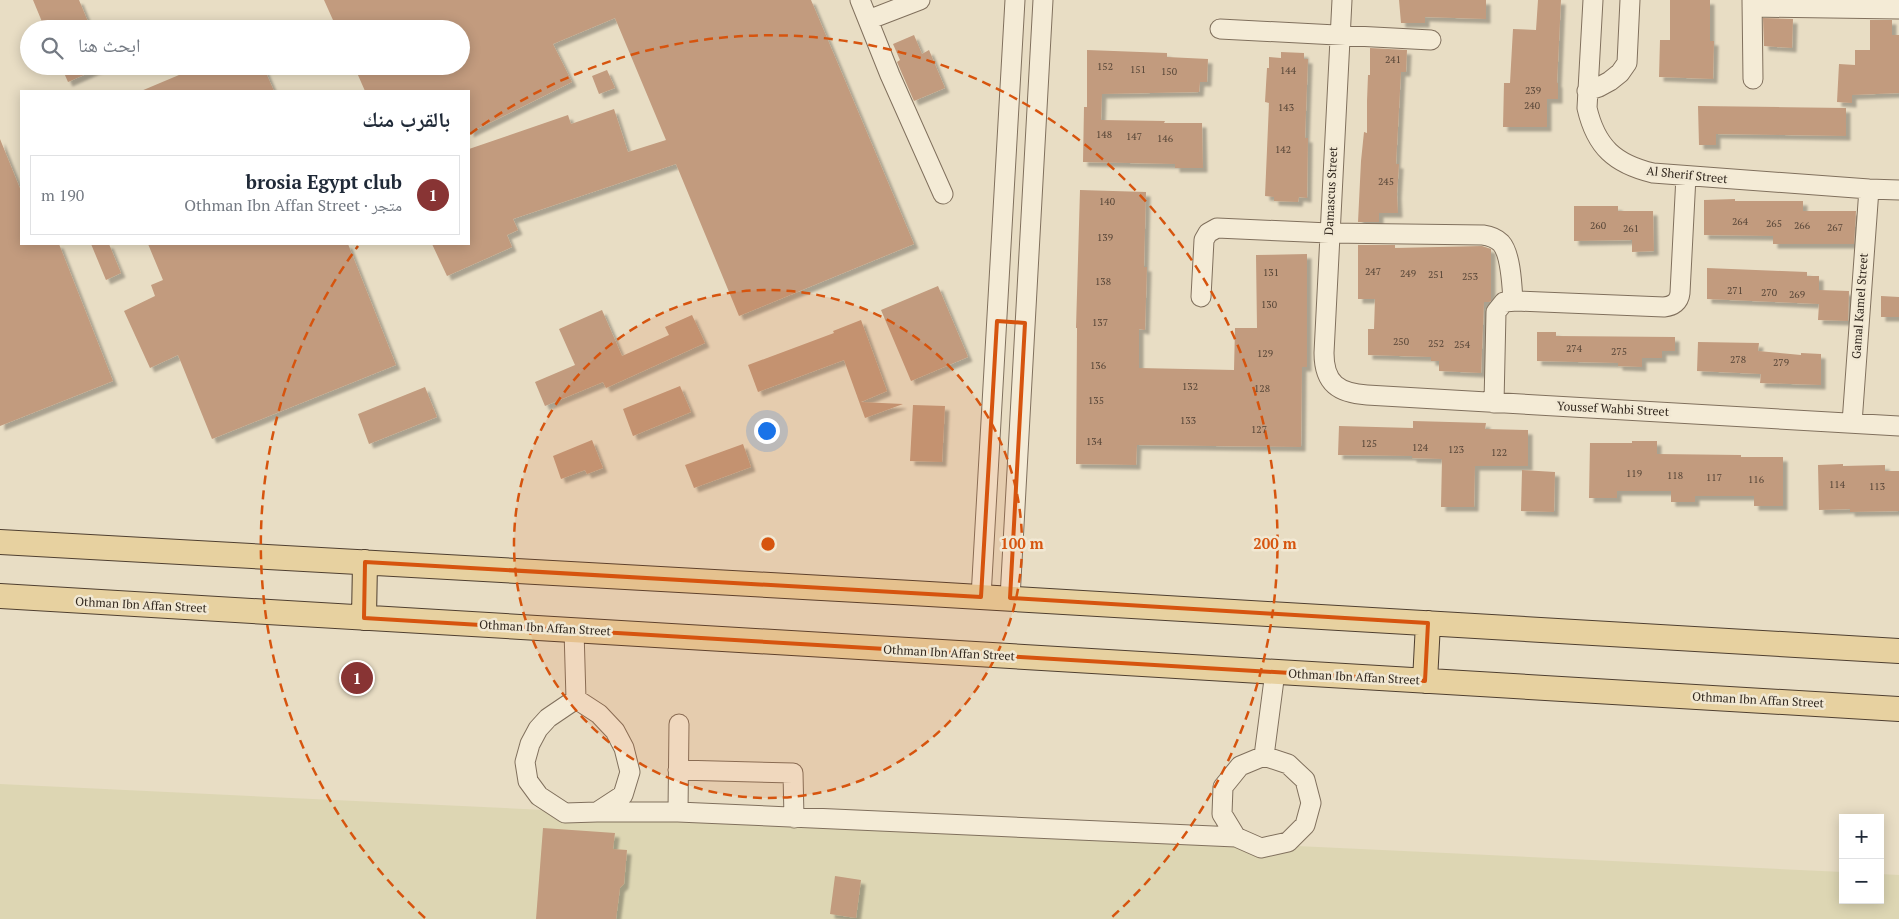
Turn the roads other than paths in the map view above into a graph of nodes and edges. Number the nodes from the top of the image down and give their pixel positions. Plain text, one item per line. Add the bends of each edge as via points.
1 (860, 0) edge
2 (920, 0) edge
3 (1043, 0) edge
4 (1342, 0) edge
5 (1593, 0) edge
6 (1630, 0) edge
7 (1894, 0) edge
8 (1011, 4) edge
9 (1752, 4) edge
10 (1899, 4) edge
11 (1899, 9) edge
12 (868, 20) junction
13 (1220, 29) dead end
14 (1340, 36) junction
15 (1432, 40) dead end
16 (1753, 79) dead end
17 (1587, 91) junction
18 (1686, 176) junction
19 (1869, 189) junction
20 (1899, 190) edge
21 (943, 194) dead end
22 (1329, 233) junction
23 (1201, 297) dead end
24 (1513, 301) junction
25 (997, 321) junction
26 (1025, 323) junction
27 (1330, 380) joint
28 (993, 390) junction
29 (1021, 390) junction
30 (1494, 403) junction
31 (1852, 424) junction
32 (1899, 426) edge
33 (0, 542) edge
34 (365, 562) junction
35 (0, 596) edge
36 (980, 597) junction
37 (1010, 598) junction
38 (364, 618) junction
39 (1428, 623) junction
40 (574, 630) junction
41 (1899, 651) edge
42 (1275, 672) junction
43 (1425, 681) junction
44 (576, 699) junction
45 (1899, 709) edge
46 (679, 724) dead end
47 (1264, 756) junction
48 (678, 770) junction
49 (596, 812) junction
50 (678, 812) junction
51 (794, 818) junction
52 (1236, 837) junction

1 - 12 street
2 - 12 street
3 - 26 street
4 - 14 street, Damascus Street
5 - 17 street, Al Sherif Street
6 - 17 street via 1627,63 1610,81
7 - 10 street
8 - 25 street
9 - 11 street
9 - 16 street
12 - 21 street
13 - 14 street
14 - 15 street
14 - 22 street, Damascus Street
17 - 18 street, Al Sherif Street via 1591,124 1613,156 1637,169
18 - 19 street, Al Sherif Street
18 - 24 street via 1680,298 1674,305
19 - 20 street, Al Sherif Street
19 - 31 street, Gamal Kamel Street
22 - 23 street via 1213,230 1204,240
22 - 24 street via 1493,237 1502,243 1506,252
22 - 27 street, Damascus Street via 1324,360
24 - 30 street via 1501,304 1496,312
25 - 26 street
25 - 28 street
26 - 29 street
27 - 30 street, Youssef Wahbi Street via 1337,388 1355,394
28 - 29 street
28 - 36 street
29 - 37 street
30 - 31 street, Youssef Wahbi Street
31 - 32 street, Youssef Wahbi Street
33 - 34 main road
34 - 36 main road
34 - 38 main road
35 - 38 main road, Othman Ibn Affan Street
36 - 37 main road
37 - 39 main road
38 - 40 main road, Othman Ibn Affan Street
39 - 41 main road
39 - 43 main road
40 - 42 main road, Othman Ibn Affan Street
40 - 44 street
42 - 43 main road, Othman Ibn Affan Street
42 - 47 street
43 - 45 main road, Othman Ibn Affan Street
44 - 49 street via 599,714 615,731 624,748 630,772 623,795
44 - 49 street via 538,729 526,762 528,781 539,796 565,813
46 - 48 street
47 - 52 street via 1240,766 1223,787 1222,814
47 - 52 street via 1288,764 1305,780 1311,803 1305,826 1288,842 1261,848
48 - 50 street
48 - 51 street via 793,773
49 - 50 street
50 - 51 street
51 - 52 street

